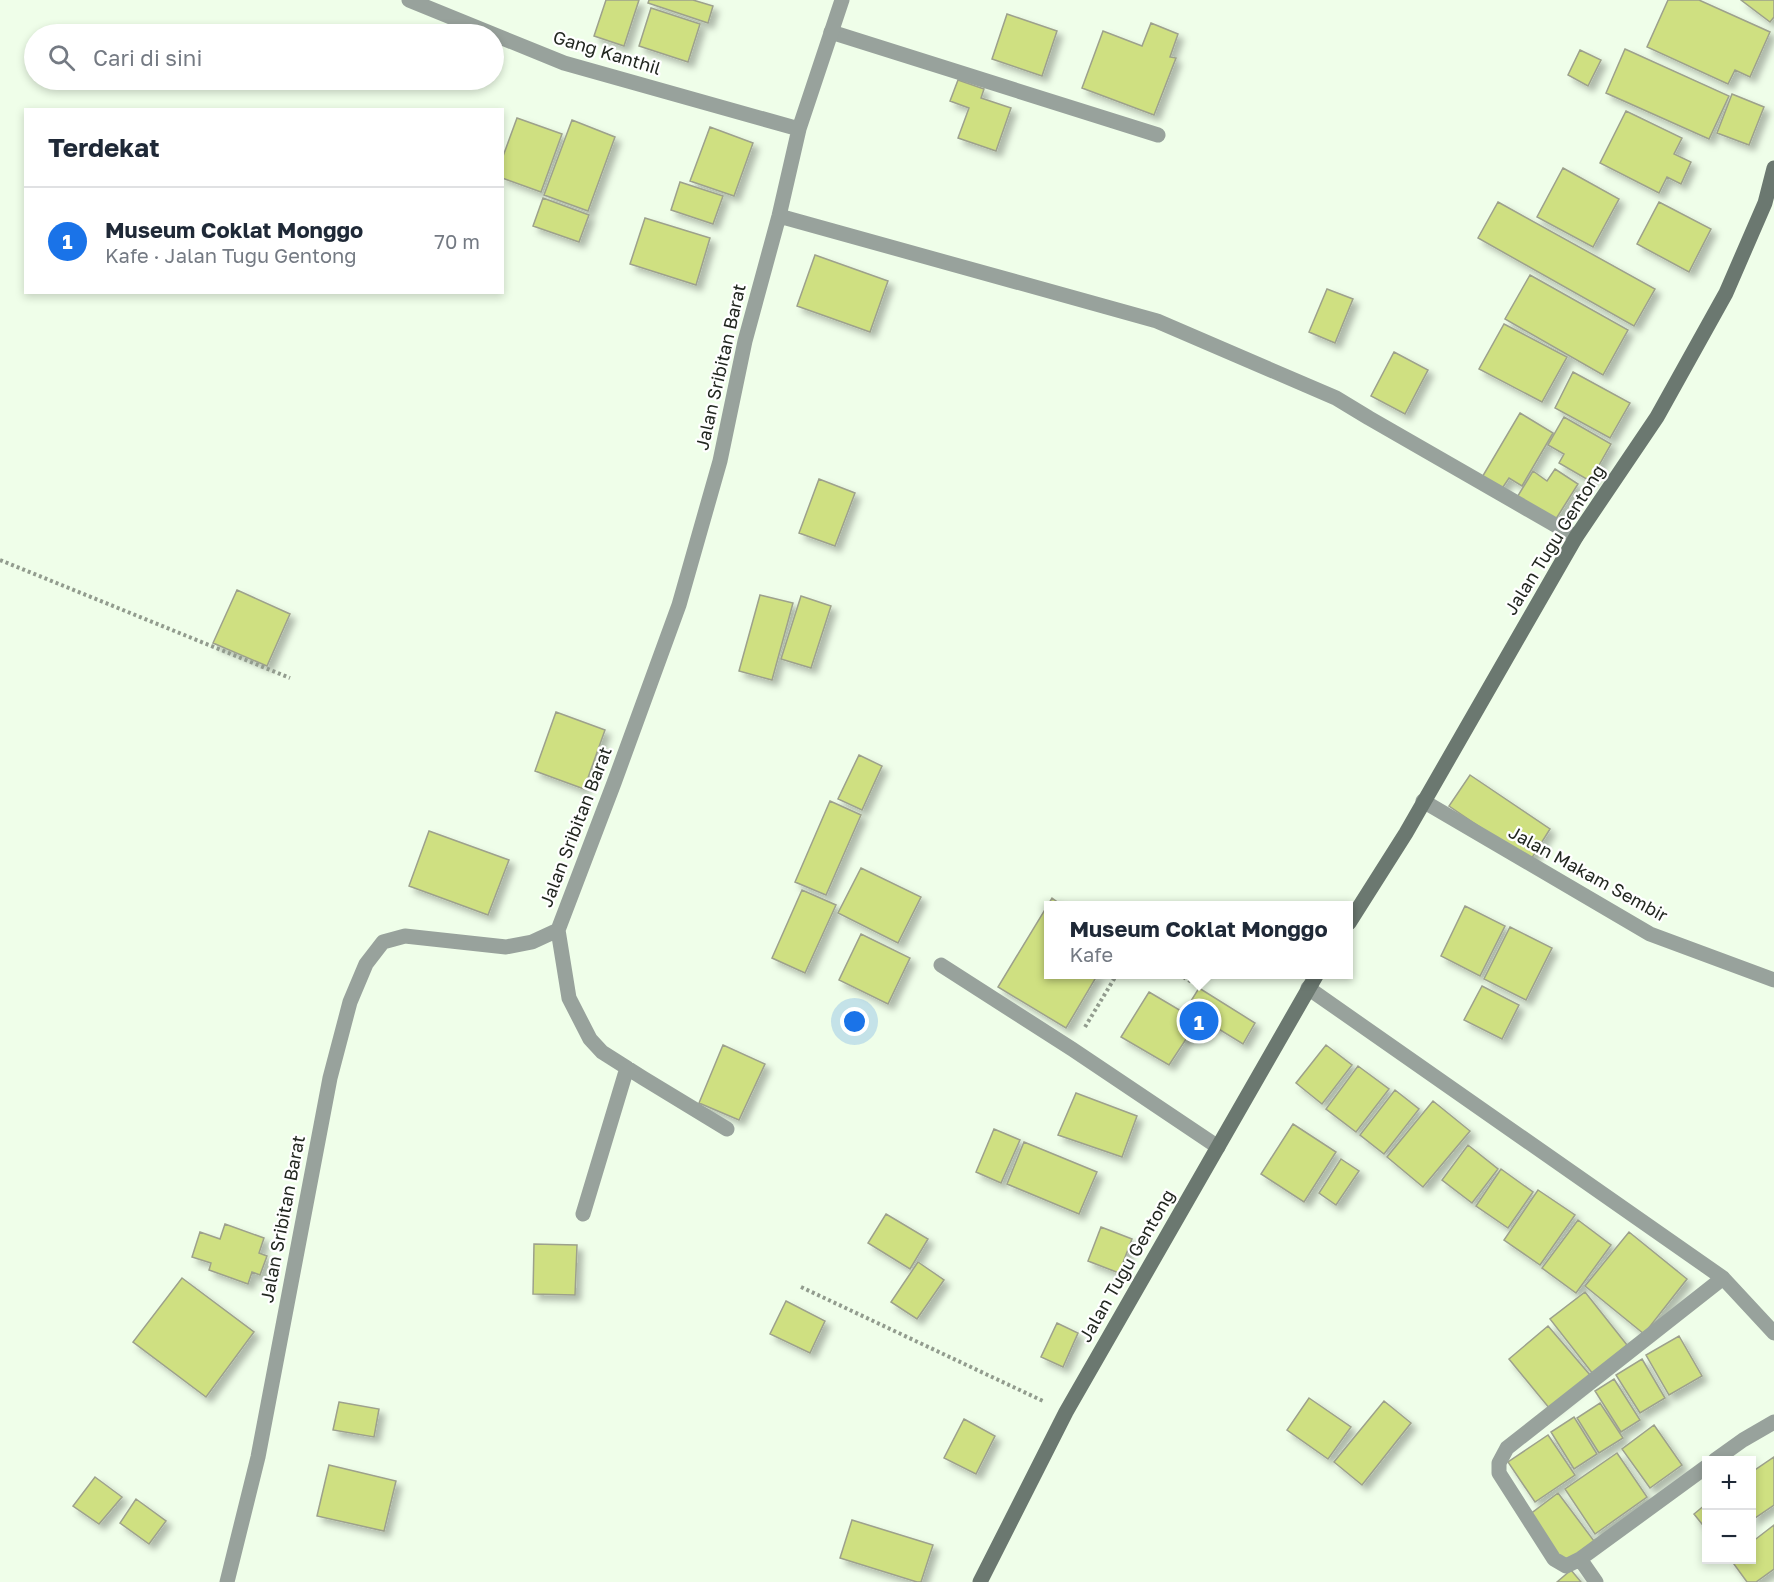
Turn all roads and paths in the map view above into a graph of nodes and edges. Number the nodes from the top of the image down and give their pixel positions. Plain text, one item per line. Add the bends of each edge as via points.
1 (410, 0) edge
2 (842, 0) edge
3 (469, 24) edge
4 (831, 32) junction
5 (504, 38) edge
6 (799, 129) junction
7 (1158, 135) dead end
8 (1774, 168) edge
9 (779, 216) junction
10 (1576, 537) junction
11 (0, 560) edge
12 (290, 678) dead end
13 (1423, 801) junction
14 (1353, 917) edge
15 (558, 930) junction
16 (941, 965) dead end
17 (1115, 979) edge
18 (1186, 979) edge
19 (1314, 979) edge
20 (1774, 980) edge
21 (1308, 988) junction
22 (1204, 990) dead end
23 (1072, 1048) junction
24 (627, 1068) junction
25 (727, 1129) dead end
26 (1218, 1147) junction
27 (583, 1214) dead end
28 (1723, 1278) junction
29 (801, 1287) dead end
30 (1774, 1333) edge
31 (1066, 1412) junction
32 (1774, 1422) edge
33 (1722, 1456) edge
34 (1702, 1471) edge
35 (1580, 1559) junction
36 (227, 1582) edge
37 (980, 1582) edge
38 (1596, 1582) edge

1 - 3 street, Gang Kanthil
2 - 4 street, Jalan Sribitan Barat
4 - 6 street, Jalan Sribitan Barat
4 - 7 street
5 - 6 street, Gang Kanthil via 564,63
6 - 9 street, Jalan Sribitan Barat
8 - 10 main road, Jalan Tugu Gentong via 1765,203 1726,293 1657,417
9 - 10 street via 1157,321 1336,398
9 - 15 street, Jalan Sribitan Barat via 745,341 720,461 679,605
10 - 13 main road, Jalan Tugu Gentong
11 - 12 path
13 - 14 main road, Jalan Tugu Gentong
13 - 20 street, Jalan Makam Sembir via 1650,934
15 - 24 street via 569,998 590,1039
15 - 36 street, Jalan Sribitan Barat via 532,942 506,947 405,936 383,942 366,964 350,1002 330,1078 258,1457
16 - 23 street
17 - 23 path
18 - 22 path
19 - 21 main road, Jalan Tugu Gentong
21 - 26 main road, Jalan Tugu Gentong
21 - 28 street
23 - 26 street
24 - 25 street
24 - 27 street
26 - 31 main road, Jalan Tugu Gentong
28 - 30 street
28 - 35 street via 1507,1448 1498,1462 1499,1473 1554,1559 1566,1566
29 - 31 path
31 - 37 main road, Jalan Tugu Gentong
32 - 33 street
34 - 35 street
35 - 38 street

